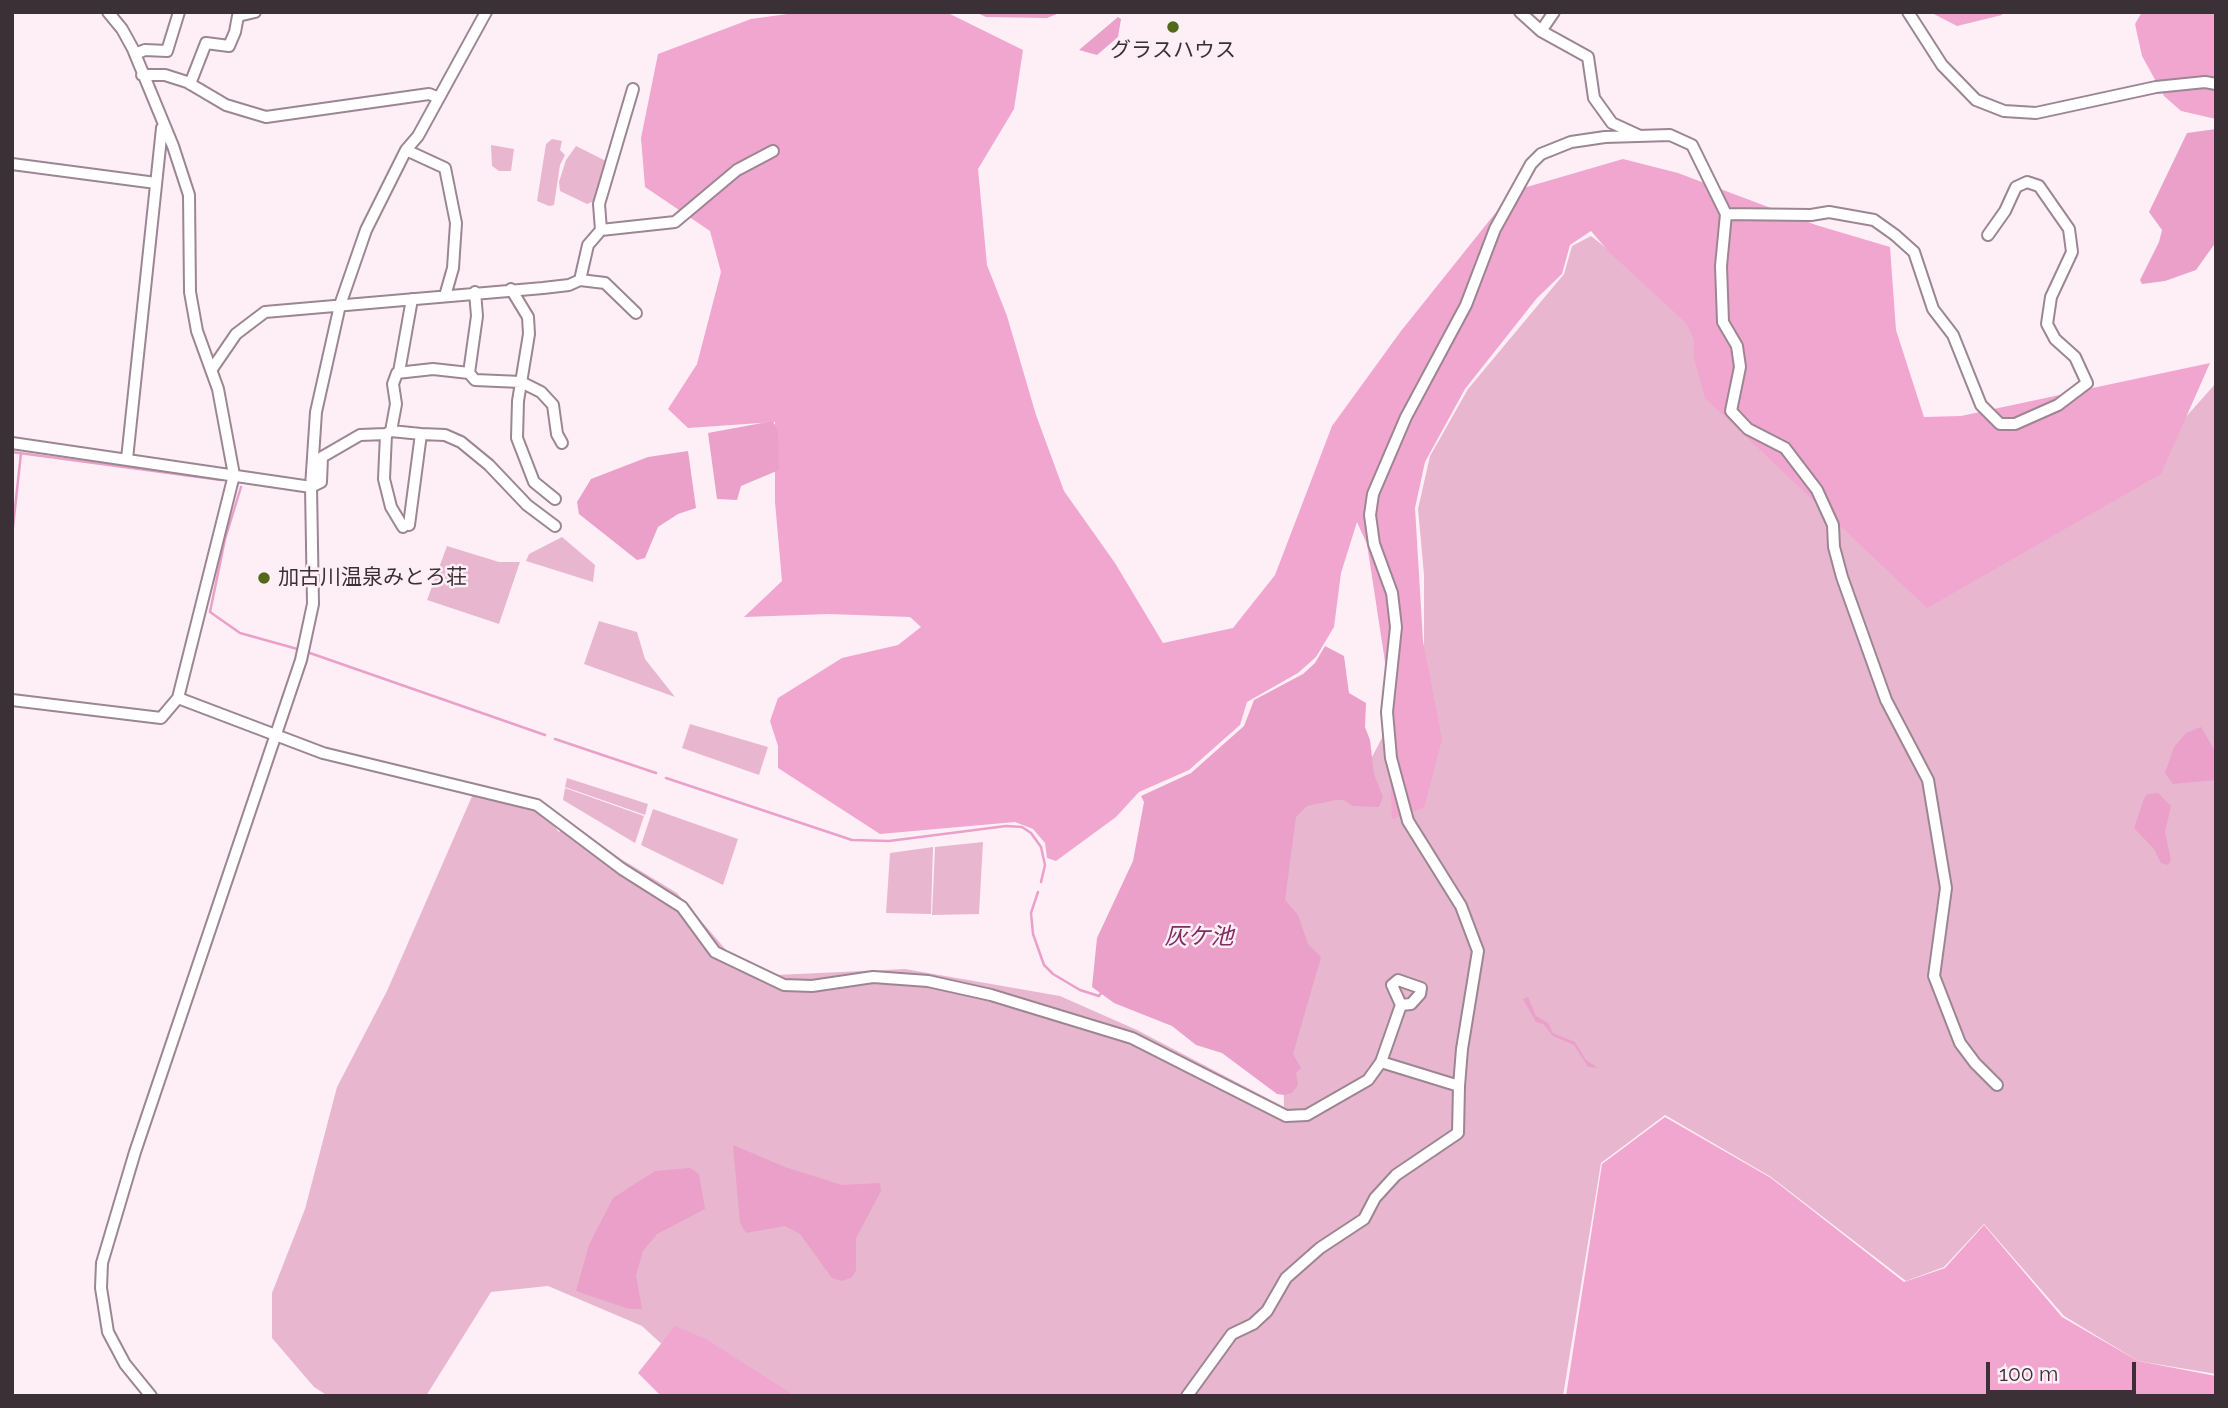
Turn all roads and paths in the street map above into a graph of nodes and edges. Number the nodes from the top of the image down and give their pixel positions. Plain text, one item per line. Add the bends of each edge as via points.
1 (179, 12) edge
2 (255, 12) edge
3 (486, 12) edge
4 (1520, 12) edge
5 (1554, 12) edge
6 (1908, 12) edge
7 (112, 14) edge
8 (1541, 31) junction
9 (135, 54) junction
10 (142, 75) junction
11 (190, 84) junction
12 (2216, 84) edge
13 (634, 89) dead end
14 (437, 97) junction
15 (162, 123) junction
16 (1641, 137) junction
17 (406, 150) junction
18 (773, 151) dead end
19 (12, 164) edge
20 (156, 183) junction
21 (1727, 214) junction
22 (601, 230) junction
23 (1988, 234) dead end
24 (580, 280) junction
25 (511, 289) junction
26 (475, 292) junction
27 (445, 296) junction
28 (412, 299) junction
29 (340, 305) junction
30 (636, 313) dead end
31 (212, 369) junction
32 (399, 372) junction
33 (469, 373) junction
34 (521, 382) junction
35 (389, 433) junction
36 (421, 434) junction
37 (12, 443) edge
38 (562, 443) dead end
39 (127, 459) junction
40 (234, 475) junction
41 (311, 487) junction
42 (555, 499) dead end
43 (555, 526) dead end
44 (178, 698) junction
45 (12, 700) edge
46 (275, 734) junction
47 (1401, 1005) dead end
48 (1381, 1062) junction
49 (1997, 1085) dead end
50 (1459, 1086) junction
51 (151, 1396) edge
52 (1186, 1396) edge

1 - 9 street via 167,51
2 - 11 street via 238,16 229,46 206,43
3 - 14 street
4 - 8 street
5 - 8 street
6 - 12 street via 1942,65 1976,100 2004,111 2036,113 2156,87
7 - 9 street
8 - 16 street via 1588,57 1594,98 1612,123
9 - 10 street
10 - 11 street via 165,75
10 - 15 street
11 - 14 street via 226,105 266,117 429,94
13 - 22 street via 599,204
14 - 17 street
15 - 20 street
15 - 31 street via 188,195 190,292 197,331
16 - 21 street via 1670,135 1692,145
16 - 50 street via 1571,142 1541,154 1531,164 1495,229 1466,305 1406,417 1373,494 1374,544 1392,593 1396,627 1387,712 1391,758 1408,821 1461,906 1478,951
17 - 27 street via 445,168 456,223 453,268
17 - 29 street via 366,230
18 - 22 street via 737,170 675,222
19 - 20 street
20 - 39 street
21 - 23 street via 1829,212 1874,220 1895,235 1914,252 1933,309 1953,335 1981,405 2000,424 2015,424 2058,405 2087,383 2075,357 2055,339 2047,324 2050,297 2072,252 2069,229 2039,186 2027,182 2016,187
21 - 49 street via 1721,299 1723,322 1737,346 1740,367 1731,411 1748,429 1771,438 1795,457 1833,525 1842,577 1886,700 1928,780 1946,888 1934,965 1936,987 1959,1043
22 - 24 street via 588,245
24 - 25 street via 569,285
24 - 30 street via 605,283
25 - 26 street
25 - 34 street via 528,317 528,353
26 - 27 street
26 - 33 street via 477,316
27 - 28 street
28 - 29 street
28 - 32 street
29 - 31 street via 265,312 236,334
29 - 41 street via 316,412
31 - 40 street
32 - 33 street
32 - 35 street via 393,384 396,404
33 - 34 street via 475,380
34 - 38 street via 553,405
34 - 42 street via 517,438 534,482
35 - 36 street
35 - 36 street via 384,480 391,507 406,526
35 - 41 street via 360,435 322,457 321,482
36 - 43 street via 445,435 461,442
37 - 39 street
39 - 40 street
40 - 41 street
40 - 44 street
41 - 46 street via 313,604 301,660
44 - 45 street via 161,718
44 - 46 street
46 - 48 street via 323,753 537,804 622,869 682,907 715,952 785,985 873,977 928,981 991,995 1132,1038 1286,1116 1307,1115 1348,1094 1368,1080
46 - 51 street via 102,1263 108,1332 125,1364
47 - 48 street
48 - 50 street
50 - 52 street via 1458,1133 1396,1175 1364,1219 1286,1278 1267,1311 1231,1334

